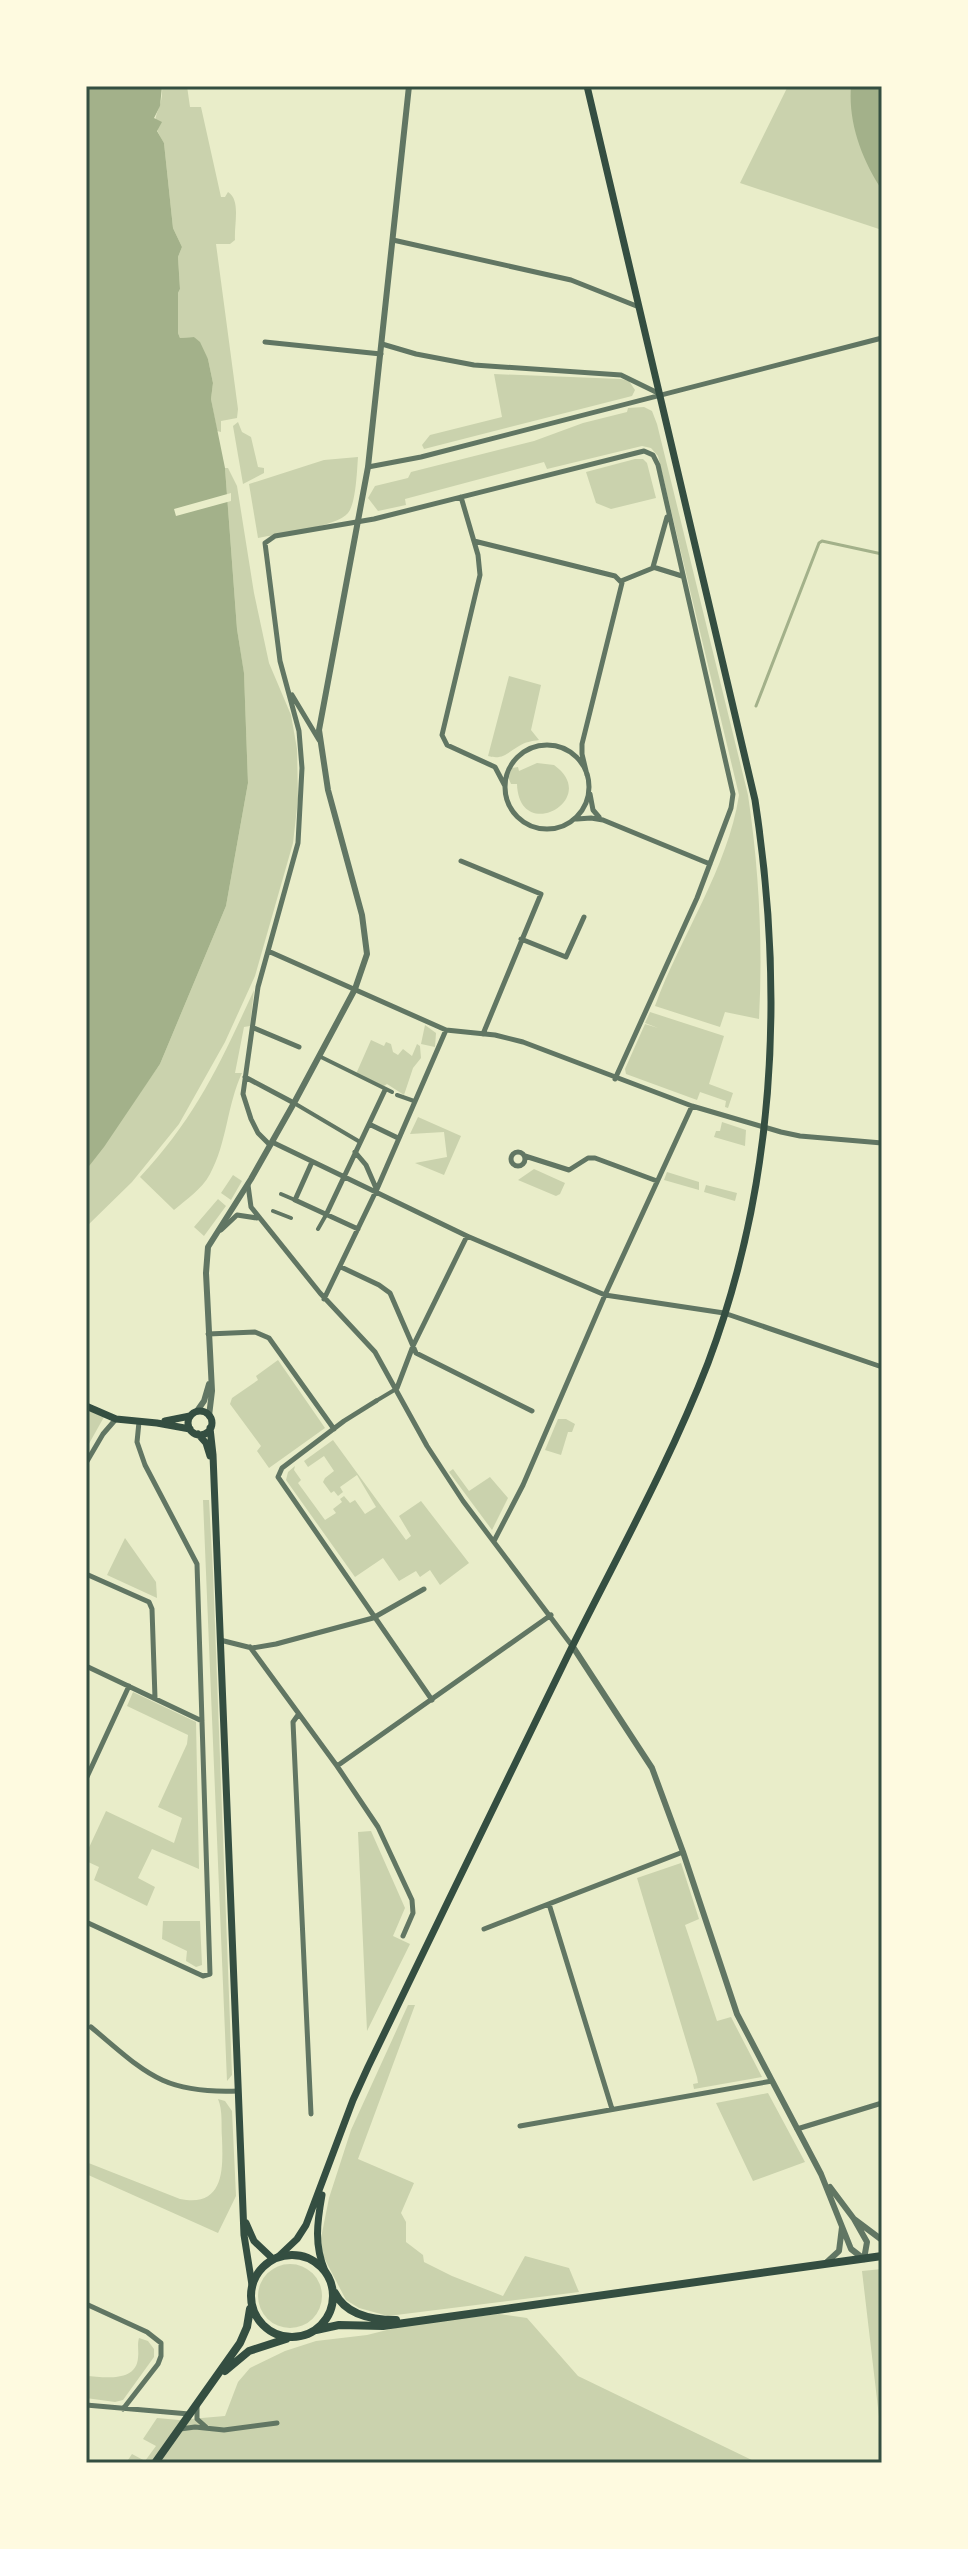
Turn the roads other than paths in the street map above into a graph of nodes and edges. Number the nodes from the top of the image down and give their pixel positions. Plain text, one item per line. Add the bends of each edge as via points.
1 (409, 86) edge
2 (587, 86) edge
3 (393, 240) junction
4 (640, 308) junction
5 (882, 338) edge
6 (265, 342) dead end
7 (382, 344) junction
8 (381, 354) junction
9 (661, 394) junction
10 (368, 467) junction
11 (461, 497) junction
12 (668, 513) junction
13 (359, 522) junction
14 (474, 541) junction
15 (653, 568) junction
16 (682, 576) junction
17 (621, 581) junction
18 (289, 691) junction
19 (319, 740) junction
20 (587, 775) junction
21 (505, 786) junction
22 (589, 786) junction
23 (603, 820) junction
24 (573, 821) junction
25 (461, 861) dead end
26 (710, 864) junction
27 (584, 917) dead end
28 (521, 939) junction
29 (268, 951) junction
30 (355, 989) junction
31 (254, 1028) junction
32 (446, 1030) junction
33 (483, 1034) junction
34 (299, 1047) dead end
35 (311, 1052) dead end
36 (319, 1056) junction
37 (245, 1077) junction
38 (615, 1079) junction
39 (385, 1090) junction
40 (414, 1101) junction
41 (294, 1103) junction
42 (692, 1106) junction
43 (369, 1124) junction
44 (765, 1127) junction
45 (398, 1138) junction
46 (360, 1142) junction
47 (882, 1143) edge
48 (271, 1144) junction
49 (355, 1152) junction
50 (525, 1156) dead end
51 (312, 1162) junction
52 (343, 1177) junction
53 (657, 1181) junction
54 (248, 1184) junction
55 (376, 1191) junction
56 (281, 1194) dead end
57 (295, 1200) junction
58 (273, 1211) dead end
59 (326, 1215) junction
60 (291, 1218) dead end
61 (261, 1220) junction
62 (318, 1229) dead end
63 (358, 1229) junction
64 (215, 1236) junction
65 (467, 1236) junction
66 (341, 1267) junction
67 (605, 1295) junction
68 (324, 1299) junction
69 (724, 1313) junction
70 (208, 1334) junction
71 (413, 1346) junction
72 (882, 1367) edge
73 (209, 1380) junction
74 (396, 1389) junction
75 (376, 1401) joint
76 (86, 1406) edge
77 (532, 1411) dead end
78 (194, 1414) junction
79 (209, 1416) junction
80 (116, 1419) junction
81 (139, 1422) junction
82 (157, 1423) junction
83 (210, 1428) junction
84 (190, 1429) junction
85 (334, 1429) junction
86 (198, 1434) junction
87 (87, 1460) edge
88 (212, 1465) junction
89 (494, 1541) junction
90 (86, 1574) edge
91 (424, 1589) dead end
92 (551, 1615) junction
93 (373, 1618) junction
94 (220, 1640) junction
95 (250, 1647) junction
96 (573, 1647) junction
97 (86, 1666) edge
98 (129, 1686) junction
99 (155, 1698) junction
100 (432, 1700) junction
101 (298, 1715) junction
102 (202, 1721) junction
103 (337, 1766) junction
104 (86, 1779) edge
105 (683, 1852) junction
106 (549, 1904) junction
107 (86, 1922) edge
108 (484, 1929) dead end
109 (403, 1936) dead end
110 (88, 2025) edge
111 (772, 2081) junction
112 (238, 2091) junction
113 (882, 2103) edge
114 (612, 2109) junction
115 (311, 2114) dead end
116 (520, 2126) dead end
117 (797, 2129) junction
118 (821, 2174) junction
119 (324, 2182) junction
120 (243, 2207) junction
121 (854, 2219) junction
122 (841, 2220) junction
123 (882, 2240) edge
124 (882, 2256) edge
125 (275, 2258) junction
126 (864, 2259) junction
127 (824, 2264) junction
128 (325, 2271) junction
129 (332, 2286) junction
130 (251, 2289) junction
131 (86, 2304) edge
132 (408, 2321) junction
133 (316, 2330) junction
134 (292, 2338) junction
135 (216, 2380) junction
136 (86, 2405) edge
137 (197, 2405) junction
138 (123, 2409) junction
139 (190, 2414) junction
140 (277, 2423) dead end
141 (210, 2429) junction
142 (179, 2430) junction
143 (155, 2463) edge

1 - 3 street
2 - 4 main road
3 - 4 street via 571,280
3 - 7 street
4 - 9 main road
5 - 9 street
6 - 8 street
7 - 8 street
7 - 9 street via 474,365 621,375
8 - 10 street
9 - 10 street
9 - 44 main road via 744,747 763,851 773,997
10 - 13 street
11 - 12 street via 644,451 656,460
11 - 13 street
11 - 14 street
12 - 15 street
12 - 16 street
13 - 18 street via 275,536 265,543 280,661
13 - 19 street
14 - 17 street
14 - 21 street via 480,575 442,735 447,745 495,767
15 - 16 street
15 - 17 street
16 - 26 street via 733,794
17 - 20 street via 582,744
18 - 19 street
18 - 29 street via 301,746 300,819
19 - 30 street via 365,927 367,954
20 - 21 street via 570,752 540,745 514,761
20 - 22 street
21 - 24 street via 511,809 528,825 544,830
22 - 23 street via 593,810
22 - 24 street via 585,806
23 - 24 street
23 - 26 street
25 - 28 street via 541,894
26 - 38 street
27 - 28 street via 566,957
28 - 33 street
29 - 30 street
29 - 31 street
30 - 32 street
30 - 36 street
31 - 34 street
31 - 37 street
32 - 33 street
32 - 40 street
33 - 38 street via 523,1042
35 - 36 street
36 - 39 street
36 - 41 street
37 - 41 street
37 - 48 street via 244,1104 258,1133
38 - 42 street
39 - 40 street
39 - 43 street
40 - 45 street
41 - 46 street
41 - 48 street
42 - 44 street
42 - 53 street
43 - 45 street
43 - 46 street
44 - 47 street via 800,1136
44 - 69 main road
45 - 55 street
46 - 49 street
48 - 51 street
48 - 54 street
49 - 52 street
49 - 55 street
50 - 53 street via 568,1170 595,1158
51 - 52 street
51 - 57 street
52 - 55 street
52 - 59 street
53 - 67 street
54 - 61 street via 249,1202
54 - 64 street
55 - 63 street
55 - 65 street
56 - 57 street
57 - 59 street
58 - 60 street
59 - 62 street
59 - 63 street
61 - 64 street via 237,1215
61 - 68 street
63 - 66 street
64 - 70 street via 207,1251
65 - 67 street
65 - 71 street
66 - 68 street
66 - 71 street via 390,1293
67 - 69 street
67 - 89 street
68 - 74 street via 375,1352
69 - 72 street
69 - 96 main road via 675,1440
70 - 73 street
70 - 85 street via 255,1332 269,1338
71 - 74 street
71 - 77 street via 416,1353
73 - 78 street
73 - 79 street
74 - 75 street
74 - 89 street via 427,1446
75 - 85 street
76 - 80 main road
78 - 79 main road
78 - 82 main road
78 - 84 main road
79 - 83 main road
80 - 81 main road
80 - 87 street
81 - 82 main road
81 - 102 street via 137,1442 145,1465 197,1564
82 - 84 main road
83 - 86 main road
83 - 88 main road
84 - 86 main road
85 - 93 street via 282,1468 278,1477
86 - 88 main road
88 - 94 main road
89 - 92 street
90 - 99 street via 149,1602
91 - 93 street
92 - 96 street
92 - 100 street
93 - 95 street
93 - 100 street
94 - 95 street
94 - 112 main road
95 - 101 street
96 - 105 street via 652,1768
96 - 119 main road via 368,2067
97 - 98 street
98 - 99 street
98 - 104 street
99 - 102 street
100 - 103 street
101 - 103 street
101 - 115 street via 293,1722
102 - 107 street via 211,1971 206,1976 197,1973
103 - 109 street via 378,1827 412,1900 413,1913
105 - 106 street
105 - 111 street via 737,2014
106 - 108 street
106 - 114 street
110 - 112 street via 132,2062 174,2086
111 - 114 street
111 - 117 street
112 - 120 main road
113 - 117 street
114 - 116 street
117 - 118 street
118 - 121 street
118 - 122 street
119 - 125 main road via 297,2239
119 - 128 main road via 316,2245
120 - 125 main road via 254,2241
120 - 130 main road
121 - 123 street
121 - 126 street via 867,2242
122 - 126 street via 851,2249
122 - 127 street via 842,2245
124 - 126 main road
125 - 128 main road via 307,2257
125 - 130 main road via 260,2269
126 - 127 main road
127 - 132 main road
128 - 129 main road
129 - 132 main road via 345,2306 357,2313
129 - 133 main road via 332,2306
130 - 134 main road via 252,2308 263,2326
130 - 135 main road via 247,2327
131 - 138 street via 161,2343 153,2372
132 - 133 main road
133 - 134 main road
134 - 135 main road via 249,2351
135 - 137 main road
136 - 138 street
137 - 139 main road
137 - 141 street via 197,2419
138 - 139 street
139 - 142 main road
140 - 141 street
141 - 142 street
142 - 143 main road

